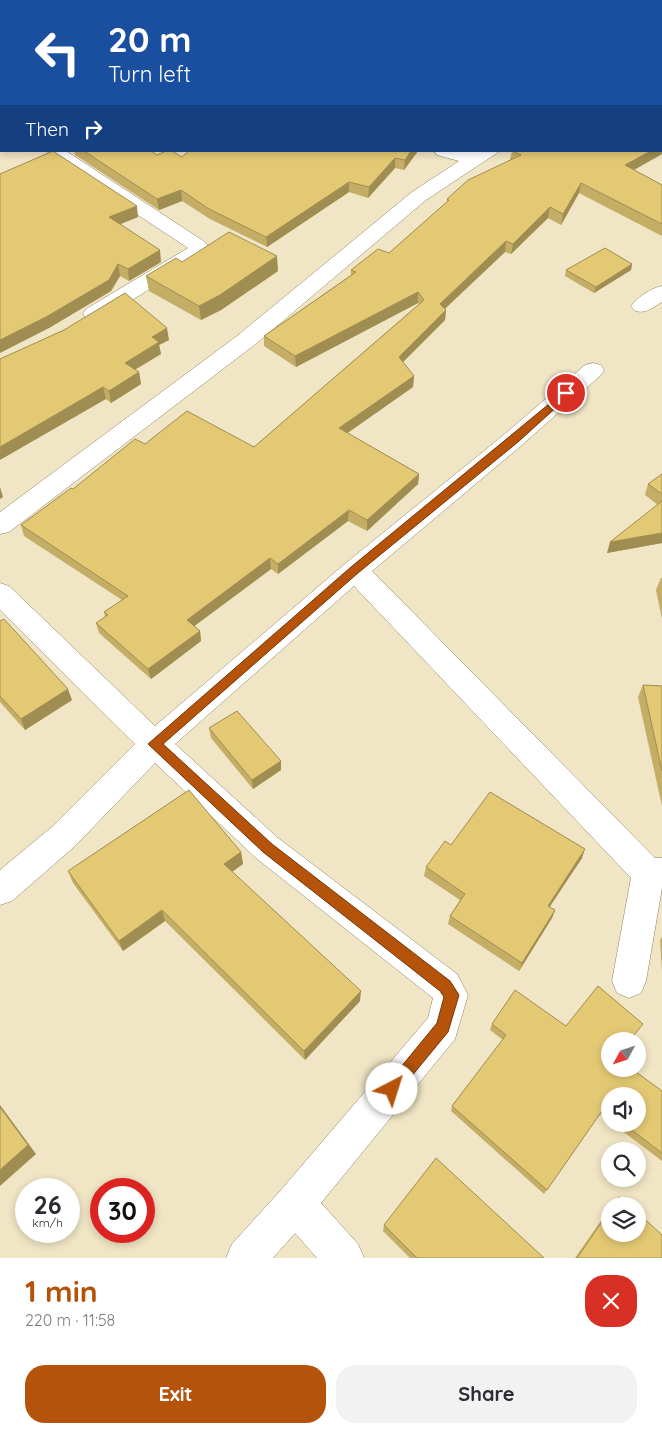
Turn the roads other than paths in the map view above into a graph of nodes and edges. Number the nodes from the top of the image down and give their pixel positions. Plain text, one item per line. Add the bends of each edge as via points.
1 (453, 152) edge
2 (52, 155) edge
3 (482, 155) edge
4 (662, 292) edge
5 (642, 306) dead end
6 (75, 325) edge
7 (593, 370) dead end
8 (0, 525) edge
9 (355, 570) junction
10 (0, 593) edge
11 (154, 744) junction
12 (655, 873) edge
13 (0, 890) edge
14 (629, 981) dead end
15 (295, 1204) junction
16 (246, 1258) edge
17 (344, 1258) edge

1 - 3 street
2 - 6 street via 200,249
3 - 8 street via 418,196 245,341
4 - 5 street
7 - 9 street via 514,440
9 - 11 street
9 - 12 street
10 - 11 street
11 - 13 street via 64,836
11 - 15 street via 268,848 445,986 451,995 443,1027
12 - 14 street
15 - 16 street
15 - 17 street

